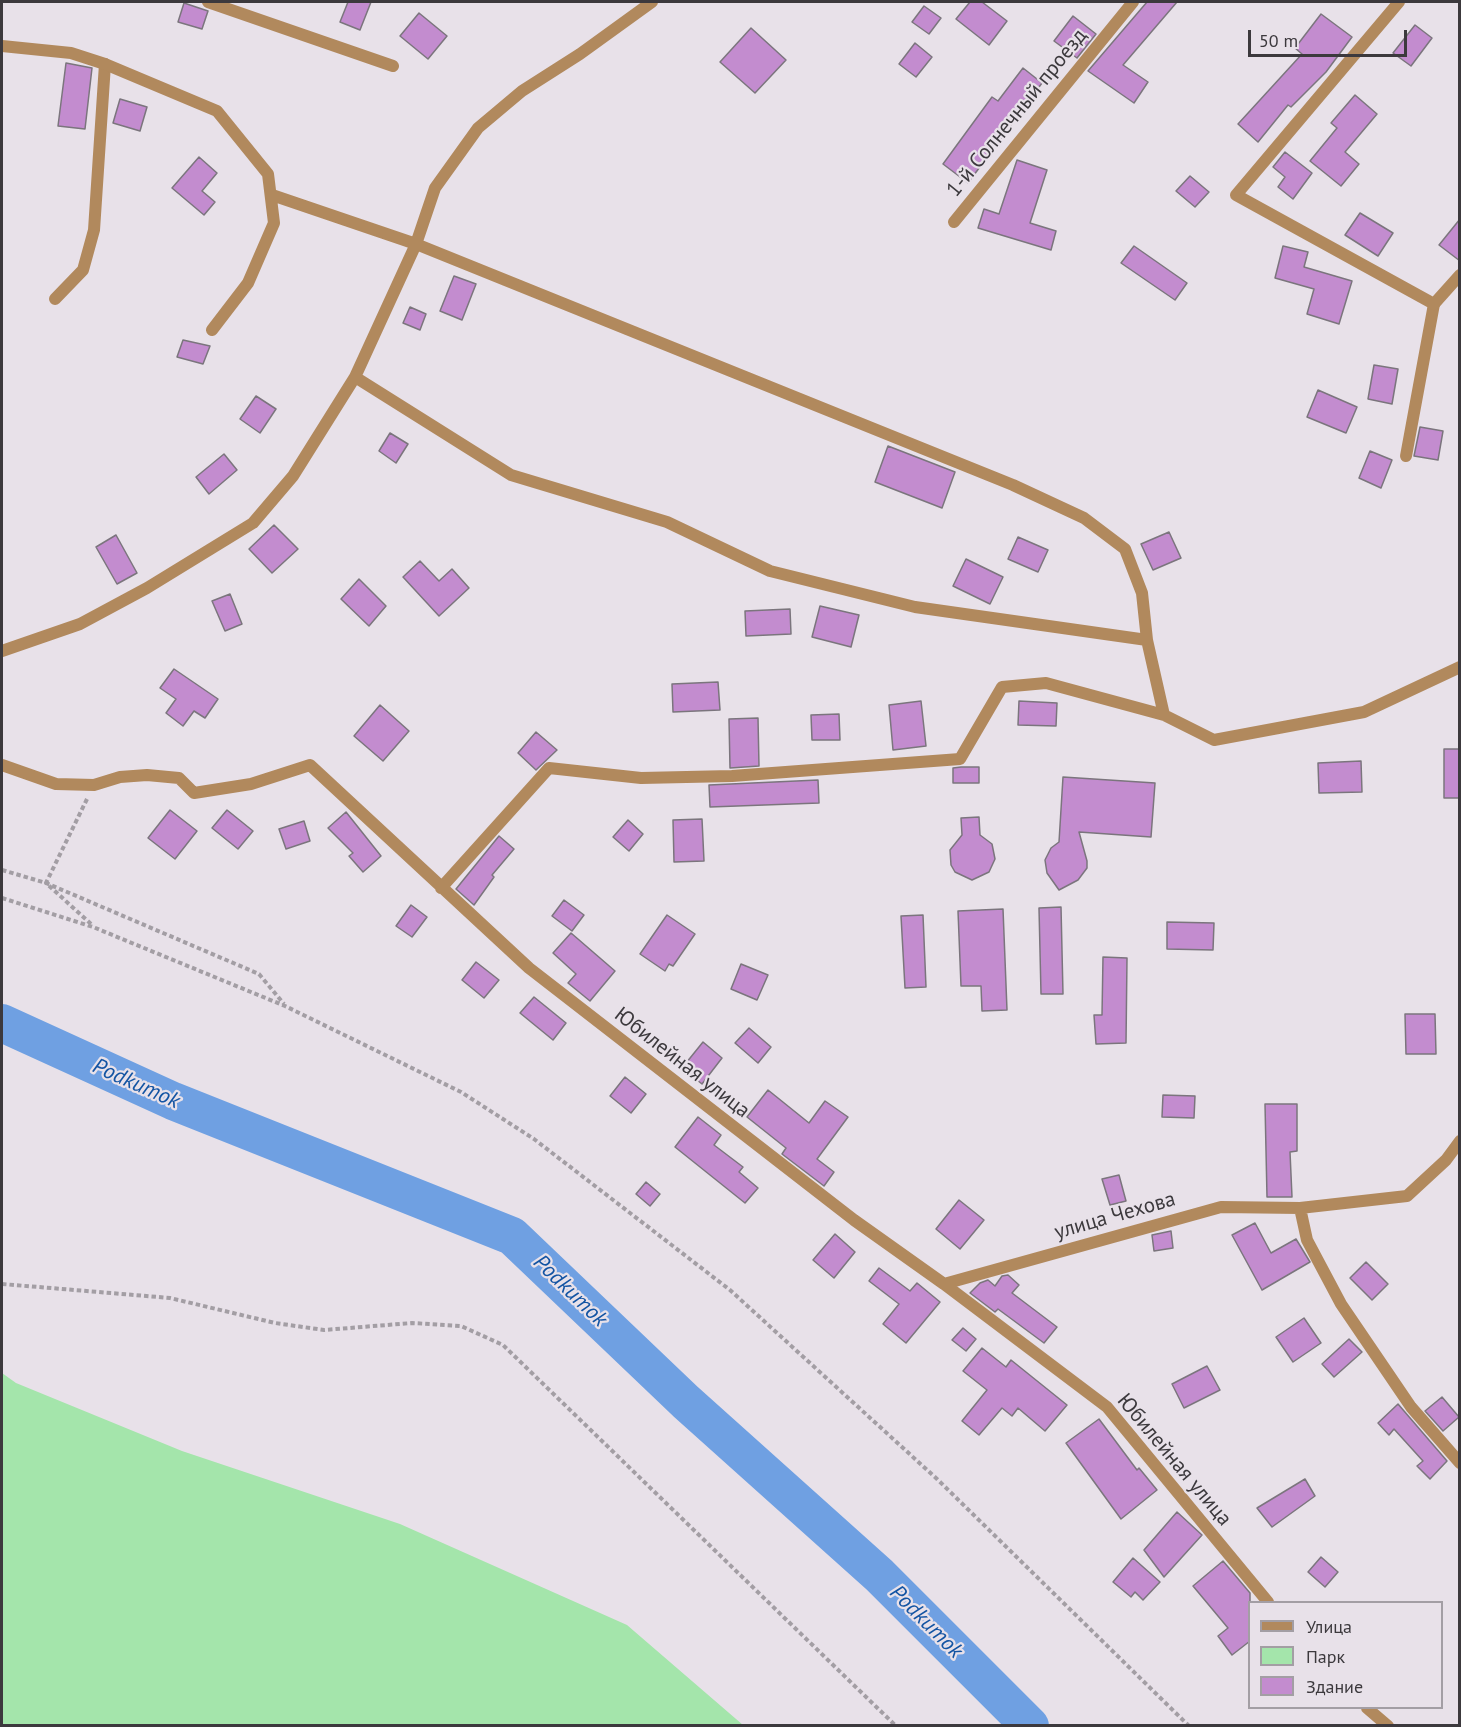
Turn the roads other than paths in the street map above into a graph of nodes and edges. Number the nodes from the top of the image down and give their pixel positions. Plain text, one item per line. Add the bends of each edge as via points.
1 (208, 2) edge
2 (652, 2) edge
3 (1133, 2) edge
4 (1399, 2) edge
5 (2, 46) edge
6 (105, 64) junction
7 (393, 66) dead end
8 (272, 195) junction
9 (954, 222) dead end
10 (416, 244) junction
11 (1460, 275) edge
12 (55, 299) dead end
13 (1434, 304) junction
14 (212, 330) dead end
15 (355, 378) junction
16 (1406, 456) dead end
17 (1147, 640) junction
18 (2, 651) edge
19 (1460, 667) edge
20 (1164, 715) junction
21 (2, 765) edge
22 (441, 888) junction
23 (1460, 1141) edge
24 (1300, 1208) junction
25 (944, 1284) junction
26 (1460, 1463) edge
27 (1267, 1601) edge
28 (1369, 1709) edge
29 (1388, 1725) edge

1 - 7 street
2 - 10 street via 522,91 478,128 435,188
3 - 9 street, 1-й Солнечный проезд
4 - 13 street via 1236,195
5 - 6 street via 71,53
6 - 8 street via 217,111 268,174
6 - 12 street via 94,230 83,270
8 - 10 street
8 - 14 street via 274,223 248,283
10 - 15 street
10 - 17 street via 1013,484 1084,518 1125,549 1142,593
11 - 13 street
13 - 16 street
15 - 17 street via 512,475 667,522 770,571 915,607
15 - 18 street via 293,476 253,523 80,624
17 - 20 street
19 - 20 street via 1364,712 1214,740
20 - 22 street via 1046,683 1002,687 960,759 732,776 641,778 549,768
21 - 22 street, Юбилейная улица via 56,784 94,785 120,777 147,775 179,778 194,793 251,784 310,765
22 - 25 street, Юбилейная улица via 529,968 627,1046
23 - 24 street, улица Чехова via 1446,1160 1407,1196
24 - 25 street, улица Чехова via 1221,1207
24 - 26 street via 1307,1240 1341,1304 1411,1407
25 - 27 street, Юбилейная улица via 1107,1407
28 - 29 street

